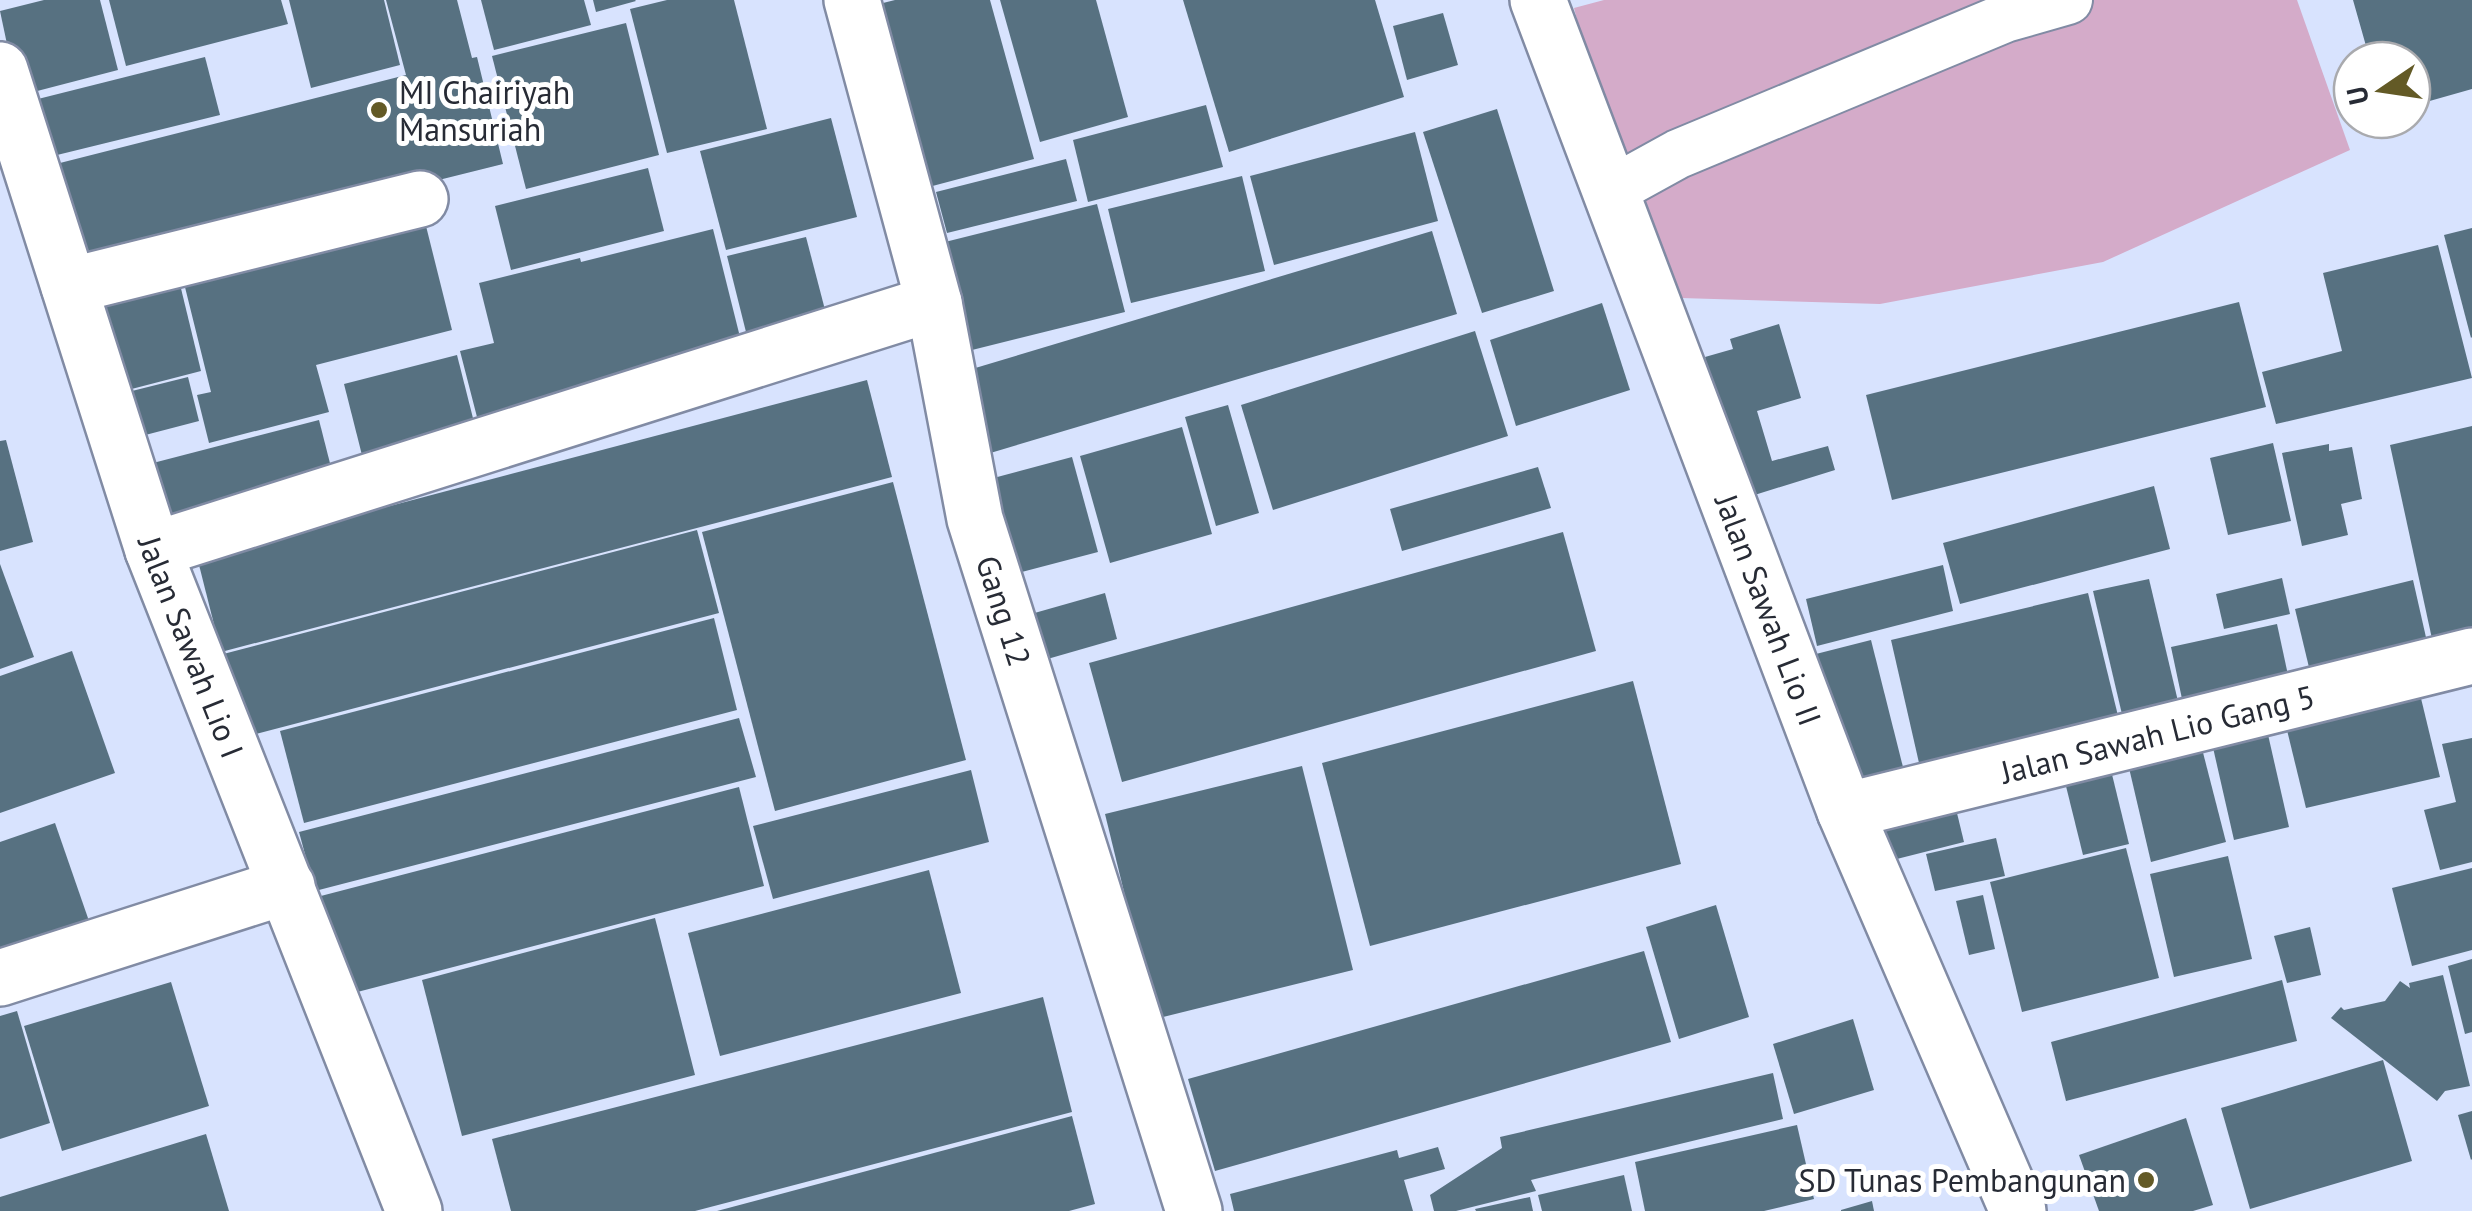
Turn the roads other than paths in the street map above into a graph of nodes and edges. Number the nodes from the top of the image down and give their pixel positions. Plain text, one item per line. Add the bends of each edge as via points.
1 (852, 0) edge
2 (1538, 0) edge
3 (2068, 0) edge
4 (0, 70) edge
5 (14, 162) edge
6 (1610, 192) junction
7 (420, 200) dead end
8 (69, 286) junction
9 (934, 303) junction
10 (154, 550) junction
11 (2472, 656) edge
12 (1846, 811) junction
13 (286, 886) junction
14 (0, 978) edge
15 (414, 1211) edge
16 (1194, 1211) edge
17 (2018, 1211) edge

1 - 9 street, Gang 12
2 - 6 street, Jalan Sawah Lio II
3 - 6 lane via 2006,18 1678,154
4 - 5 street, Jalan Sawah Lio I
5 - 8 street, Jalan Sawah Lio I
6 - 12 street, Jalan Sawah Lio II
7 - 8 street
8 - 10 street, Jalan Sawah Lio I
9 - 10 street
9 - 16 street, Gang 12 via 975,519
10 - 13 street, Jalan Sawah Lio I
11 - 12 street, Jalan Sawah Lio Gang 5
12 - 17 street, Jalan Sawah Lio II
13 - 14 street
13 - 15 street, Jalan Sawah Lio I

